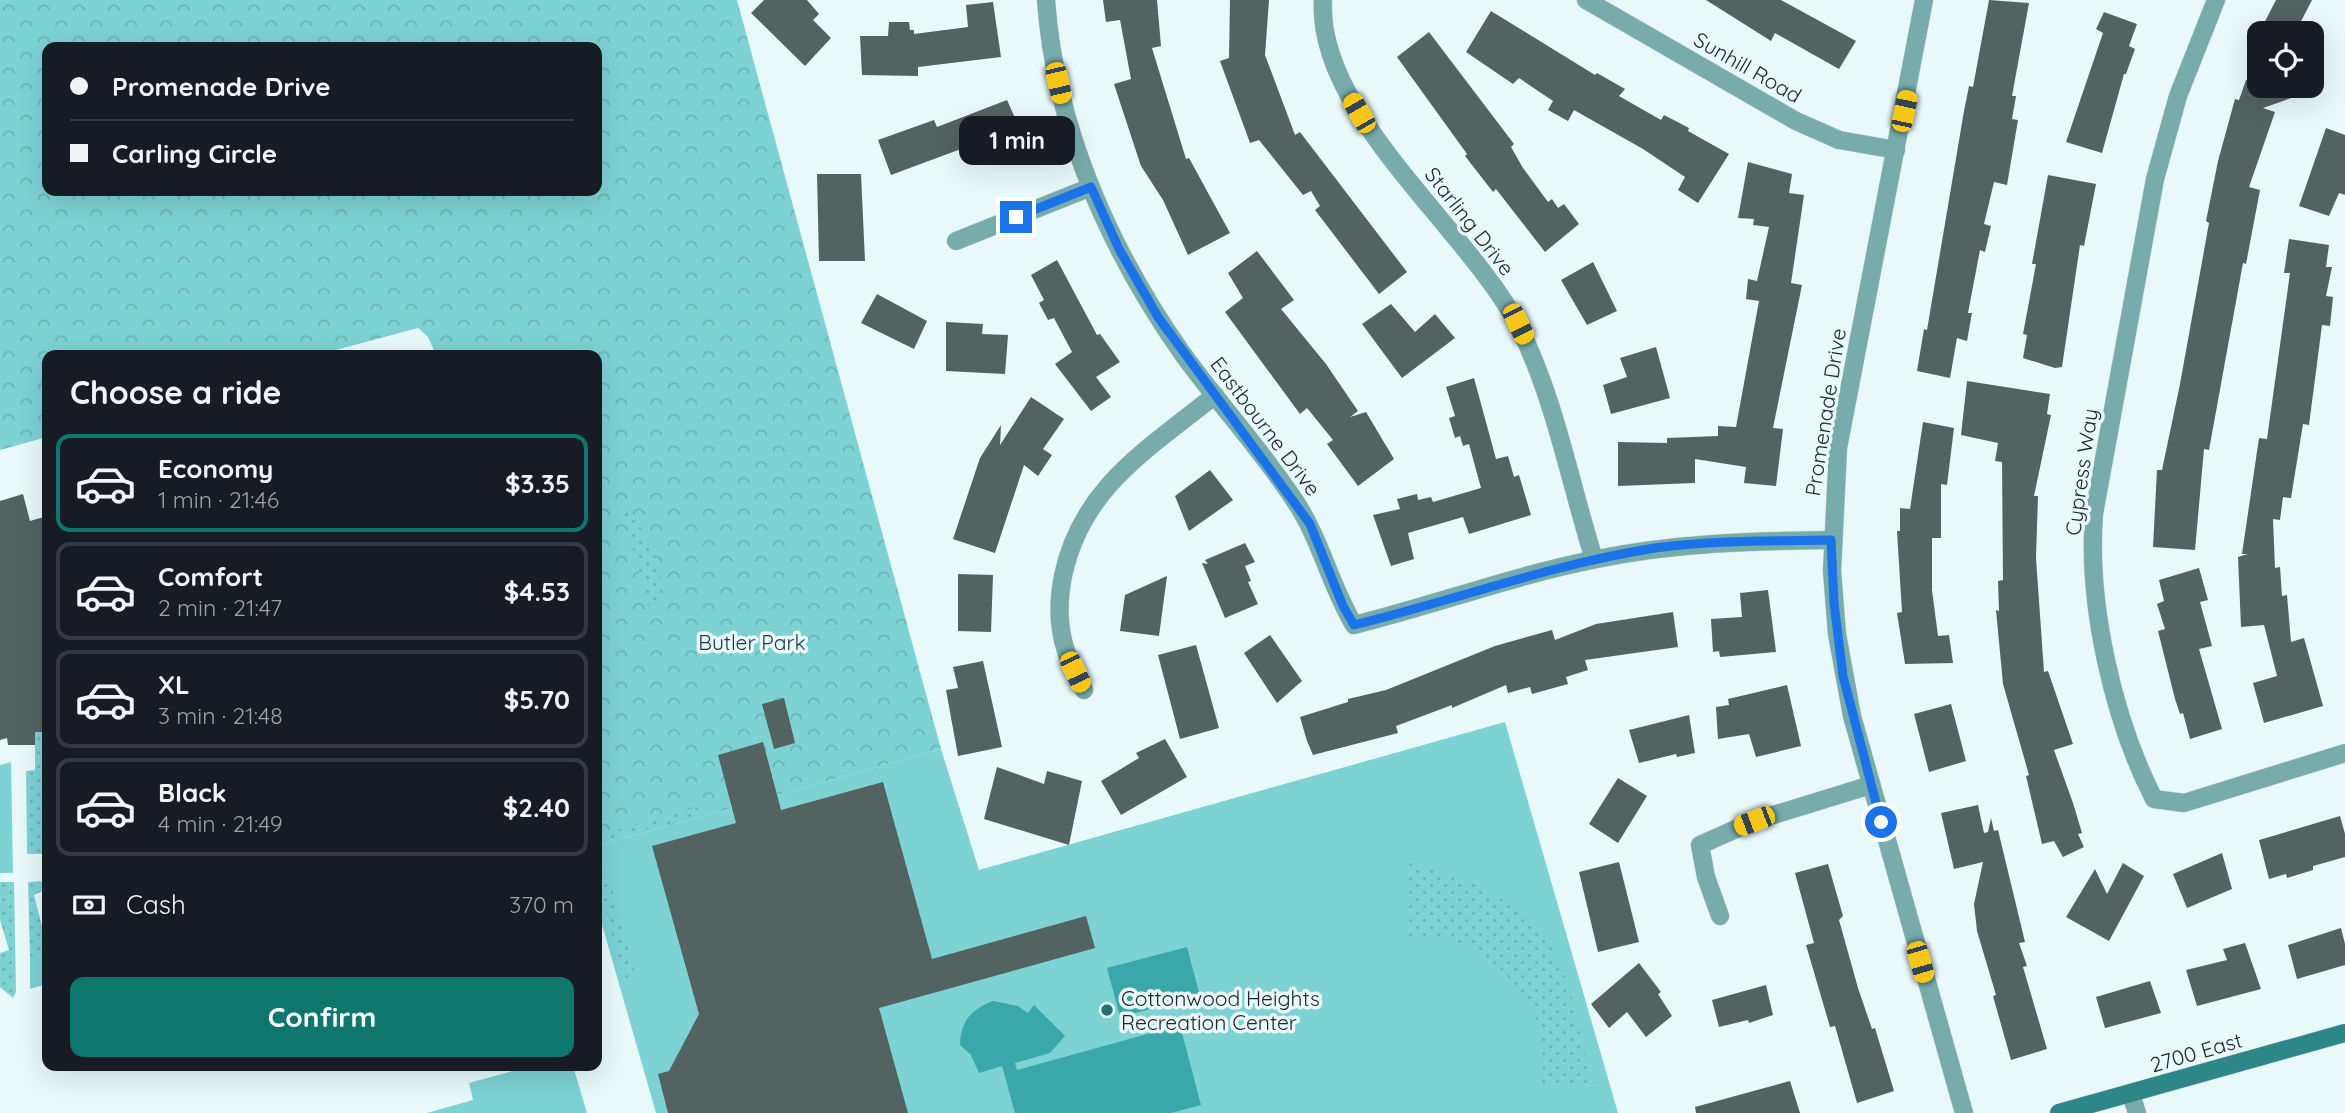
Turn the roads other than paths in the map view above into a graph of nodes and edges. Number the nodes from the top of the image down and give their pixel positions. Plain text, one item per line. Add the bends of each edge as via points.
1 (1046, 0) edge
2 (1323, 0) edge
3 (1586, 0) edge
4 (1924, 0) edge
5 (2216, 0) edge
6 (1896, 150) junction
7 (1091, 187) junction
8 (956, 241) dead end
9 (1215, 395) junction
10 (1831, 540) junction
11 (1594, 559) junction
12 (1084, 690) dead end
13 (2345, 752) edge
14 (1871, 785) junction
15 (1720, 916) dead end
16 (2345, 1033) edge
17 (2132, 1094) junction
18 (1964, 1113) edge
19 (2059, 1113) edge
20 (2137, 1113) edge

1 - 7 street, Eastbourne Drive via 1065,110
2 - 11 street, Starling Drive via 1329,52 1359,113 1518,324 1540,377
3 - 6 street, Sunhill Road via 1796,121 1839,140
4 - 6 street, Promenade Drive
5 - 13 street, Cypress Way via 2178,96 2151,203 2094,514 2100,621 2137,766 2154,799 2183,803
6 - 10 street, Promenade Drive via 1838,448
7 - 8 street
7 - 9 street, Eastbourne Drive via 1143,294
9 - 11 street, Eastbourne Drive via 1310,524 1354,625
9 - 12 street via 1116,475 1076,533 1063,575 1060,619 1067,653
10 - 11 street, Eastbourne Drive via 1683,545
10 - 14 street, Promenade Drive via 1843,676
14 - 15 street via 1754,821 1700,845
14 - 18 street, Promenade Drive
16 - 17 street, 2700 East
17 - 19 street, 2700 East
17 - 20 street

